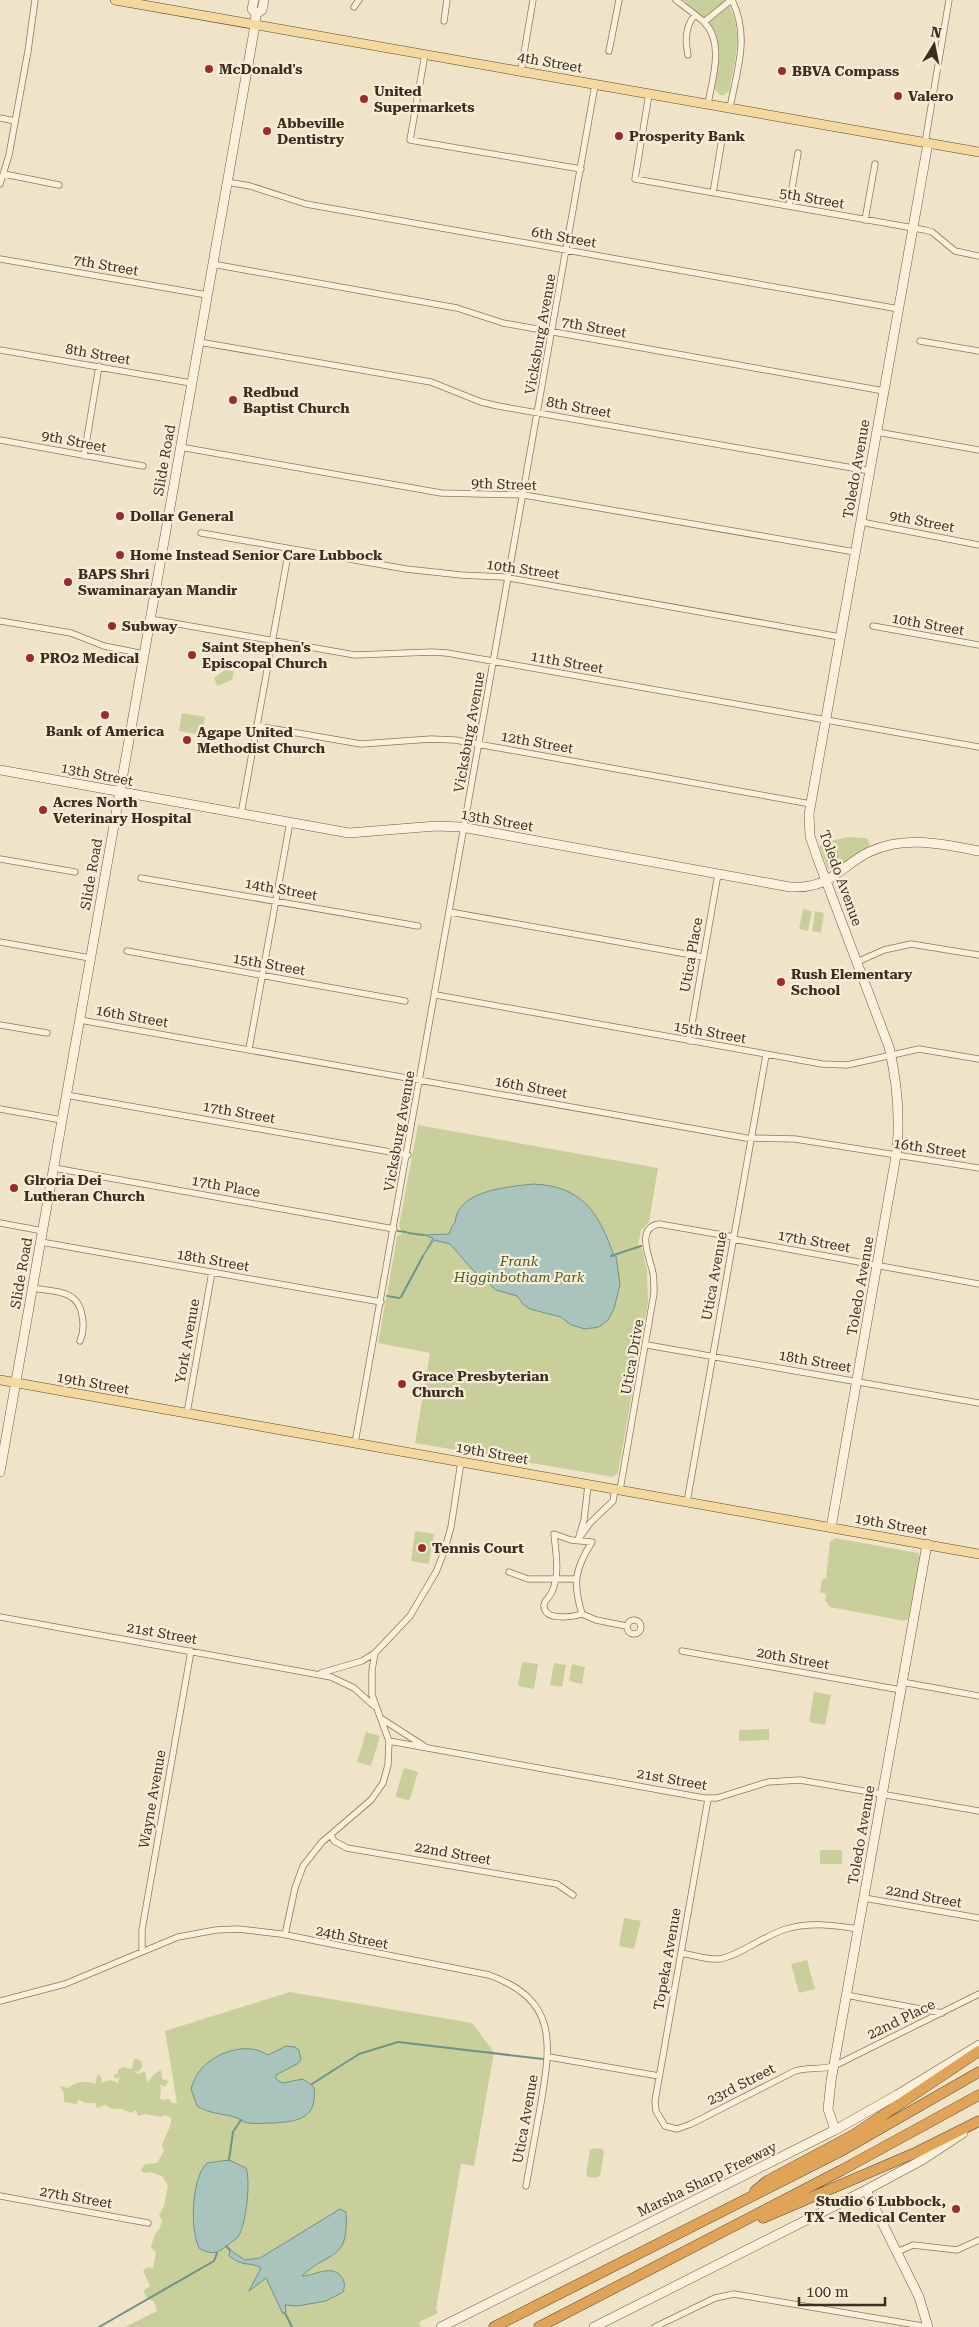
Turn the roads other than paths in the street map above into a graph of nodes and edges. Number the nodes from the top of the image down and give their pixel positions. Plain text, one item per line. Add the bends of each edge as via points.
1 (35, 0) edge
2 (115, 0) edge
3 (254, 0) edge
4 (264, 0) edge
5 (359, 0) edge
6 (448, 0) edge
7 (533, 0) edge
8 (619, 0) edge
9 (676, 0) edge
10 (732, 0) edge
11 (949, 0) edge
12 (354, 6) dead end
13 (256, 14) junction
14 (695, 15) junction
15 (444, 21) dead end
16 (704, 22) junction
17 (254, 24) junction
18 (610, 52) dead end
19 (425, 54) junction
20 (688, 55) dead end
21 (521, 71) junction
22 (595, 84) junction
23 (650, 94) junction
24 (708, 104) junction
25 (730, 108) junction
26 (0, 118) edge
27 (15, 121) junction
28 (722, 139) dead end
29 (926, 143) junction
30 (979, 152) edge
31 (798, 153) dead end
32 (875, 164) dead end
33 (581, 169) junction
34 (4, 174) junction
35 (227, 182) junction
36 (0, 184) edge
37 (59, 185) dead end
38 (713, 193) junction
39 (789, 206) junction
40 (865, 220) junction
41 (913, 228) junction
42 (567, 251) junction
43 (979, 256) edge
44 (0, 259) edge
45 (212, 264) junction
46 (207, 296) junction
47 (899, 309) junction
48 (553, 332) junction
49 (920, 341) dead end
50 (199, 342) junction
51 (0, 350) edge
52 (979, 351) edge
53 (100, 366) junction
54 (192, 383) junction
55 (884, 391) junction
56 (538, 413) junction
57 (877, 432) junction
58 (0, 440) edge
59 (180, 447) junction
60 (979, 450) edge
61 (84, 456) junction
62 (143, 466) dead end
63 (870, 471) junction
64 (524, 494) junction
65 (860, 522) junction
66 (201, 533) dead end
67 (979, 545) edge
68 (289, 549) junction
69 (855, 552) junction
70 (509, 578) junction
71 (150, 619) junction
72 (0, 621) edge
73 (873, 626) dead end
74 (840, 637) junction
75 (272, 641) junction
76 (979, 645) edge
77 (144, 654) junction
78 (494, 661) junction
79 (826, 720) junction
80 (257, 726) junction
81 (480, 745) junction
82 (979, 747) edge
83 (0, 770) edge
84 (120, 792) junction
85 (811, 804) junction
86 (241, 814) junction
87 (290, 822) junction
88 (465, 828) junction
89 (979, 851) edge
90 (0, 859) edge
91 (75, 872) dead end
92 (718, 874) junction
93 (141, 878) dead end
94 (826, 880) junction
95 (275, 901) junction
96 (450, 912) junction
97 (418, 926) dead end
98 (0, 942) edge
99 (127, 952) dead end
100 (979, 955) edge
101 (703, 957) junction
102 (90, 958) junction
103 (857, 962) junction
104 (262, 976) junction
105 (436, 995) junction
106 (406, 1001) dead end
107 (80, 1020) junction
108 (0, 1025) edge
109 (47, 1033) dead end
110 (689, 1041) junction
111 (249, 1049) junction
112 (766, 1055) junction
113 (891, 1055) junction
114 (979, 1059) edge
115 (421, 1080) junction
116 (66, 1095) junction
117 (0, 1109) edge
118 (62, 1120) junction
119 (751, 1138) junction
120 (408, 1155) junction
121 (896, 1155) junction
122 (54, 1168) junction
123 (979, 1168) edge
124 (0, 1223) edge
125 (649, 1228) joint
126 (394, 1229) junction
127 (42, 1231) junction
128 (733, 1238) junction
129 (40, 1242) junction
130 (878, 1266) junction
131 (212, 1272) junction
132 (979, 1284) edge
133 (32, 1288) junction
134 (381, 1302) junction
135 (80, 1341) dead end
136 (646, 1345) junction
137 (713, 1356) junction
138 (0, 1380) edge
139 (857, 1381) junction
140 (16, 1383) junction
141 (979, 1403) edge
142 (187, 1413) junction
143 (355, 1443) junction
144 (461, 1462) junction
145 (0, 1472) edge
146 (588, 1485) junction
147 (618, 1490) junction
148 (687, 1502) junction
149 (831, 1528) junction
150 (578, 1540) junction
151 (927, 1544) junction
152 (979, 1554) edge
153 (509, 1572) dead end
154 (555, 1578) junction
155 (576, 1579) junction
156 (582, 1614) junction
157 (0, 1618) edge
158 (626, 1626) dead end
159 (190, 1651) junction
160 (682, 1651) dead end
161 (375, 1653) junction
162 (319, 1674) junction
163 (901, 1686) junction
164 (979, 1696) edge
165 (376, 1708) junction
166 (382, 1719) junction
167 (388, 1741) junction
168 (428, 1748) junction
169 (882, 1794) junction
170 (708, 1799) junction
171 (979, 1811) edge
172 (331, 1835) junction
173 (573, 1895) dead end
174 (864, 1898) junction
175 (979, 1918) edge
176 (858, 1929) junction
177 (285, 1935) junction
178 (142, 1951) junction
179 (681, 1953) junction
180 (979, 1994) edge
181 (846, 1995) junction
182 (0, 2001) edge
183 (0, 2007) edge
184 (942, 2013) junction
185 (979, 2045) edge
186 (979, 2051) edge
187 (549, 2057) junction
188 (834, 2066) junction
189 (979, 2072) edge
190 (660, 2076) junction
191 (979, 2095) edge
192 (662, 2122) joint
193 (979, 2122) edge
194 (835, 2130) junction
195 (526, 2186) dead end
196 (866, 2190) junction
197 (0, 2196) edge
198 (741, 2203) junction
199 (148, 2223) dead end
200 (979, 2240) edge
201 (686, 2251) junction
202 (897, 2252) junction
203 (441, 2327) edge
204 (494, 2327) edge
205 (539, 2327) edge
206 (594, 2327) edge
207 (655, 2327) edge
208 (928, 2327) edge

1 - 27 street
2 - 17 main road, 4th Street
3 - 13 street, Slide Road via 252,9
4 - 13 street, Slide Road via 262,10
5 - 12 street
6 - 15 street
7 - 21 street
8 - 18 street
9 - 14 street
10 - 16 street
10 - 25 street via 740,20 742,38
11 - 29 street, Toledo Avenue
13 - 17 street, Slide Road
14 - 16 street
14 - 20 street via 688,24
16 - 24 street via 711,33 715,52
17 - 19 main road, 4th Street
17 - 35 street, Slide Road
19 - 21 main road, 4th Street
19 - 33 street via 410,140
21 - 22 main road, 4th Street
22 - 23 main road, 4th Street
22 - 33 street, Vicksburg Avenue
23 - 24 main road, 4th Street
23 - 38 street, 5th Street via 635,179
24 - 25 main road, 4th Street
25 - 29 main road, 4th Street
26 - 27 street
27 - 34 street
28 - 38 street
29 - 30 main road, 4th Street
29 - 41 street, Toledo Avenue
31 - 39 street
32 - 40 street
33 - 42 street, Vicksburg Avenue
34 - 36 street
34 - 37 street
35 - 42 street, 6th Street via 306,204
35 - 45 street, Slide Road
38 - 39 street, 5th Street
39 - 40 street, 5th Street
40 - 41 street, 5th Street
41 - 43 street, 5th Street via 932,232 955,251
41 - 47 street, Toledo Avenue
42 - 47 street, 6th Street
42 - 48 street, Vicksburg Avenue
44 - 46 street, 7th Street
45 - 46 street, Slide Road
45 - 48 street, 7th Street via 457,308 503,323
46 - 50 street, Slide Road
47 - 55 street, Toledo Avenue
48 - 55 street, 7th Street
48 - 56 street, Vicksburg Avenue
49 - 52 street
50 - 54 street, Slide Road
50 - 56 street, 8th Street via 431,382 481,402
51 - 53 street, 8th Street
53 - 54 street, 8th Street
53 - 61 street
54 - 59 street, Slide Road
55 - 57 street, Toledo Avenue
56 - 63 street, 8th Street
56 - 64 street, Vicksburg Avenue
57 - 60 street
57 - 63 street, Toledo Avenue
58 - 61 street, 9th Street
59 - 64 street, 9th Street via 441,493
59 - 71 street, Slide Road
61 - 62 street, 9th Street
63 - 65 street, Toledo Avenue
64 - 69 street, 9th Street
64 - 70 street, Vicksburg Avenue
65 - 67 street, 9th Street
65 - 69 street, Toledo Avenue
66 - 68 street, 10th Street
68 - 70 street, 10th Street via 414,570
68 - 75 street
69 - 74 street, Toledo Avenue
70 - 74 street, 10th Street
70 - 78 street, Vicksburg Avenue
71 - 75 street, 11th Street
71 - 77 street, Slide Road
72 - 77 street via 71,633 104,646
73 - 76 street, 10th Street
74 - 79 street, Toledo Avenue
75 - 78 street, 11th Street via 355,655 432,652
75 - 80 street
77 - 84 street, Slide Road
78 - 79 street, 11th Street
78 - 81 street, Vicksburg Avenue
79 - 82 street, 11th Street
79 - 85 street, Toledo Avenue
80 - 81 street, 12th Street via 361,744 442,739
80 - 86 street
81 - 85 street, 12th Street
81 - 88 street, Vicksburg Avenue
83 - 84 street, 13th Street
84 - 86 street, 13th Street
84 - 102 street, Slide Road
85 - 94 street, Toledo Avenue via 808,826
86 - 87 street, 13th Street
87 - 88 street, 13th Street via 349,833 436,826
87 - 95 street
88 - 92 street, 13th Street
88 - 96 street, Vicksburg Avenue
89 - 94 street, 13th Street via 913,841 896,844 868,853
90 - 91 street
92 - 94 street, 13th Street via 801,888
92 - 101 street, Utica Place
93 - 95 street, 14th Street
94 - 103 street, Toledo Avenue
95 - 97 street, 14th Street
95 - 104 street
96 - 101 street
96 - 105 street, Vicksburg Avenue
98 - 102 street
99 - 104 street, 15th Street
100 - 103 street via 910,944 884,950
101 - 110 street, Utica Place
102 - 107 street, Slide Road
103 - 113 street, Toledo Avenue
104 - 106 street, 15th Street
104 - 111 street
105 - 110 street, 15th Street
105 - 115 street, Vicksburg Avenue
107 - 111 street, 16th Street
107 - 116 street, Slide Road
108 - 109 street
110 - 112 street, 15th Street
111 - 115 street, 16th Street
112 - 113 street, 15th Street via 847,1065
112 - 119 street, Utica Avenue
113 - 114 street, 15th Street via 919,1049
113 - 121 street, Toledo Avenue via 897,1093 899,1134
115 - 119 street, 16th Street
115 - 120 street, Vicksburg Avenue
116 - 118 street, Slide Road
116 - 120 street, 17th Street
117 - 118 street
118 - 122 street, Slide Road
119 - 121 street, 16th Street via 795,1139
119 - 128 street, Utica Avenue
120 - 126 street, Vicksburg Avenue
121 - 123 street, 16th Street
121 - 130 street, Toledo Avenue
122 - 126 street, 17th Place
122 - 127 street, Slide Road
124 - 127 street
125 - 128 street, 17th Street via 661,1224
125 - 136 street, Utica Drive via 645,1241 654,1293
126 - 134 street, Vicksburg Avenue
127 - 129 street, Slide Road
128 - 130 street, 17th Street
128 - 137 street, Utica Avenue
129 - 131 street, 18th Street
129 - 133 street, Slide Road
130 - 132 street, 17th Street
130 - 139 street, Toledo Avenue
131 - 134 street, 18th Street
131 - 142 street, York Avenue
133 - 135 street via 67,1294 77,1300 84,1323
133 - 140 street, Slide Road
134 - 143 street, Vicksburg Avenue
136 - 137 street, 18th Street
136 - 147 street, Utica Drive
137 - 139 street, 18th Street
137 - 148 street, Utica Avenue
138 - 140 main road, 19th Street
139 - 141 street, 18th Street
139 - 149 street, Toledo Avenue
140 - 142 main road, 19th Street
140 - 145 street, Slide Road
142 - 143 main road, 19th Street
143 - 144 main road, 19th Street
144 - 146 main road, 19th Street
144 - 161 street via 451,1527 436,1572 410,1616
146 - 147 main road, 19th Street
146 - 150 street
147 - 148 main road, 19th Street
147 - 150 street, Utica Drive via 613,1501
148 - 149 main road, 19th Street
149 - 151 main road, 19th Street
150 - 154 street via 554,1534
150 - 155 street via 592,1542
151 - 152 main road, 19th Street
151 - 163 street, Toledo Avenue
153 - 154 street via 528,1578
154 - 155 street
154 - 156 street via 552,1593 544,1604 545,1610 560,1616
155 - 156 street via 576,1595
156 - 158 street
157 - 159 street, 21st Street
159 - 162 street, 21st Street
159 - 178 street, Wayne Avenue via 142,1930
160 - 163 street, 20th Street
161 - 162 street, 21st Street via 362,1661
161 - 165 street via 372,1684
162 - 165 street, 21st Street via 331,1676 354,1688
163 - 164 street, 20th Street
163 - 169 street, Toledo Avenue
165 - 166 street
166 - 167 street
166 - 168 street
167 - 168 street, 21st Street
167 - 172 street via 388,1765 383,1783 371,1800
168 - 170 street, 21st Street
169 - 170 street, 21st Street via 784,1780
169 - 171 street, 21st Street
169 - 174 street, Toledo Avenue
170 - 179 street, Topeka Avenue
172 - 173 street, 22nd Street via 334,1842 347,1848 557,1884
172 - 177 street via 303,1866
174 - 175 street, 22nd Street
174 - 176 street, Toledo Avenue
176 - 179 street via 813,1924 787,1929 719,1959
176 - 181 street, Toledo Avenue
177 - 178 street, 24th Street via 238,1929 216,1930 178,1937
177 - 187 street, 24th Street via 489,1975 507,1982 522,1992 543,2020
178 - 182 street, 24th Street via 66,1984
179 - 190 street, Topeka Avenue
180 - 184 street, 22nd Place
181 - 184 street
181 - 188 street, Toledo Avenue
182 - 183 street
184 - 188 street, 22nd Place
185 - 194 street, Marsha Sharp Freeway
186 - 198 highway via 855,2134 767,2181
187 - 190 street
187 - 195 street, Utica Avenue
188 - 192 street, 23rd Street via 806,2067 795,2071 677,2129
188 - 194 street, Toledo Avenue via 828,2109
189 - 198 highway via 843,2150
190 - 192 street, Topeka Avenue via 656,2111
191 - 201 highway
193 - 196 street via 922,2160
193 - 201 highway
194 - 203 street, Marsha Sharp Freeway
196 - 202 street
196 - 206 street
197 - 199 street, 27th Street
198 - 204 highway
200 - 202 street via 957,2250 913,2245
201 - 205 highway
202 - 208 street via 919,2297
207 - 208 street via 715,2298 734,2294

